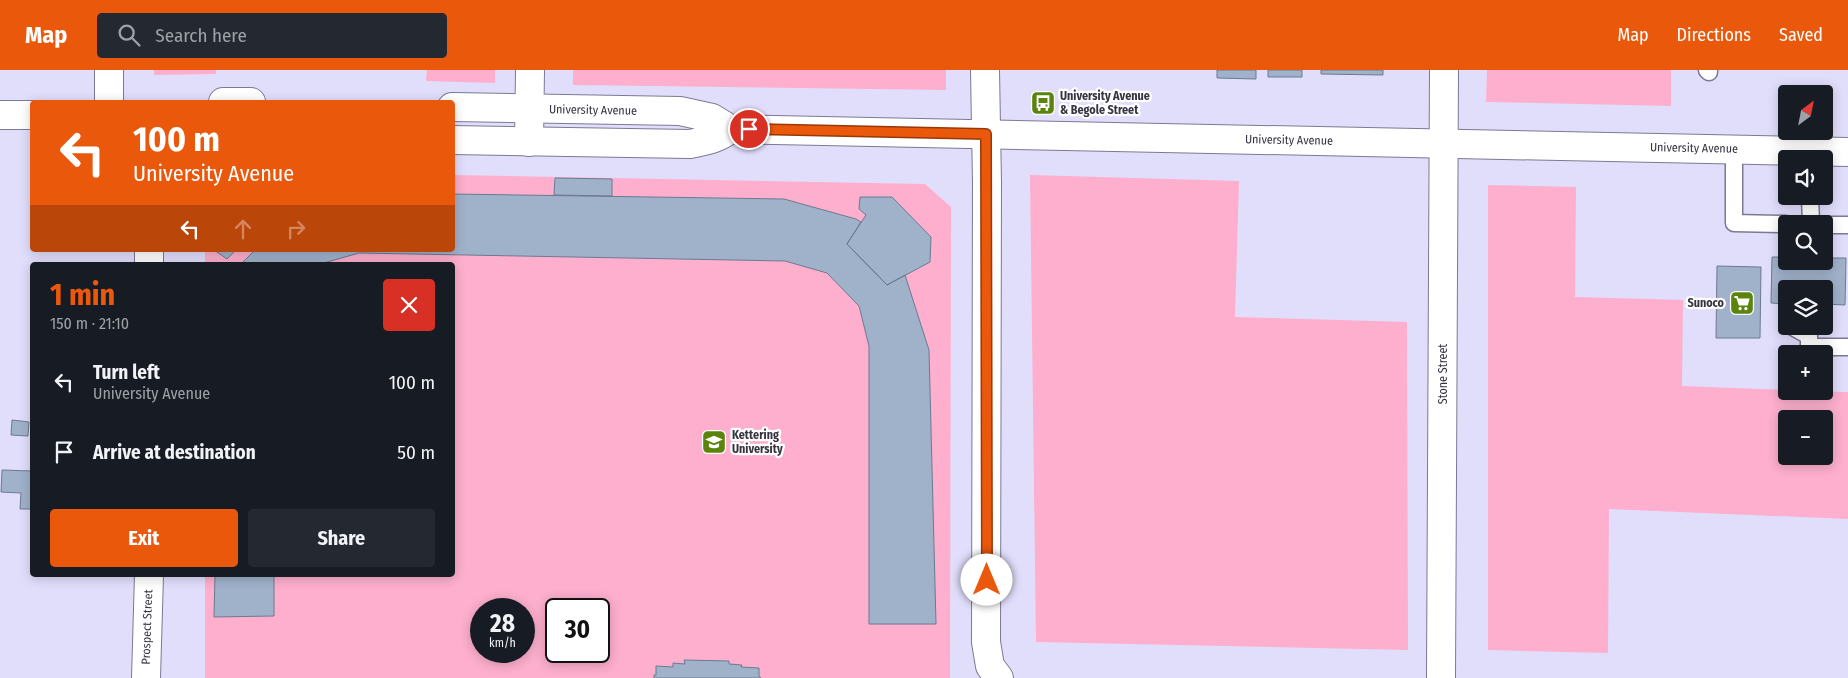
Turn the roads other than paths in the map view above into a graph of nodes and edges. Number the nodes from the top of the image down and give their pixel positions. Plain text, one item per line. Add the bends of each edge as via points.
1 (109, 70) edge
2 (530, 70) edge
3 (985, 70) edge
4 (1444, 70) edge
5 (109, 100) edge
6 (455, 107) edge
7 (529, 109) junction
8 (0, 115) edge
9 (30, 115) edge
10 (730, 129) junction
11 (986, 134) junction
12 (455, 140) edge
13 (529, 142) junction
14 (1443, 144) junction
15 (1734, 149) junction
16 (1848, 152) edge
17 (1778, 153) edge
18 (1833, 153) edge
19 (1778, 224) edge
20 (1848, 224) edge
21 (1833, 225) edge
22 (1809, 335) edge
23 (1848, 347) edge
24 (149, 577) edge
25 (146, 678) edge
26 (999, 678) edge
27 (1441, 678) edge

1 - 5 street
2 - 7 street
3 - 11 street
4 - 14 street, Stone Street
6 - 7 street, University Avenue
7 - 10 street, University Avenue via 680,111 712,118
7 - 13 street
8 - 9 street
10 - 11 street, University Avenue
10 - 13 street, University Avenue via 721,136 690,144
11 - 14 street, University Avenue
11 - 26 street via 986,642 990,666
12 - 13 street, University Avenue
14 - 15 street, University Avenue
14 - 27 street, Stone Street
15 - 17 street, University Avenue
15 - 19 lane via 1734,223
16 - 18 street, University Avenue
20 - 21 lane
22 - 23 lane via 1809,347
24 - 25 street, Prospect Street

